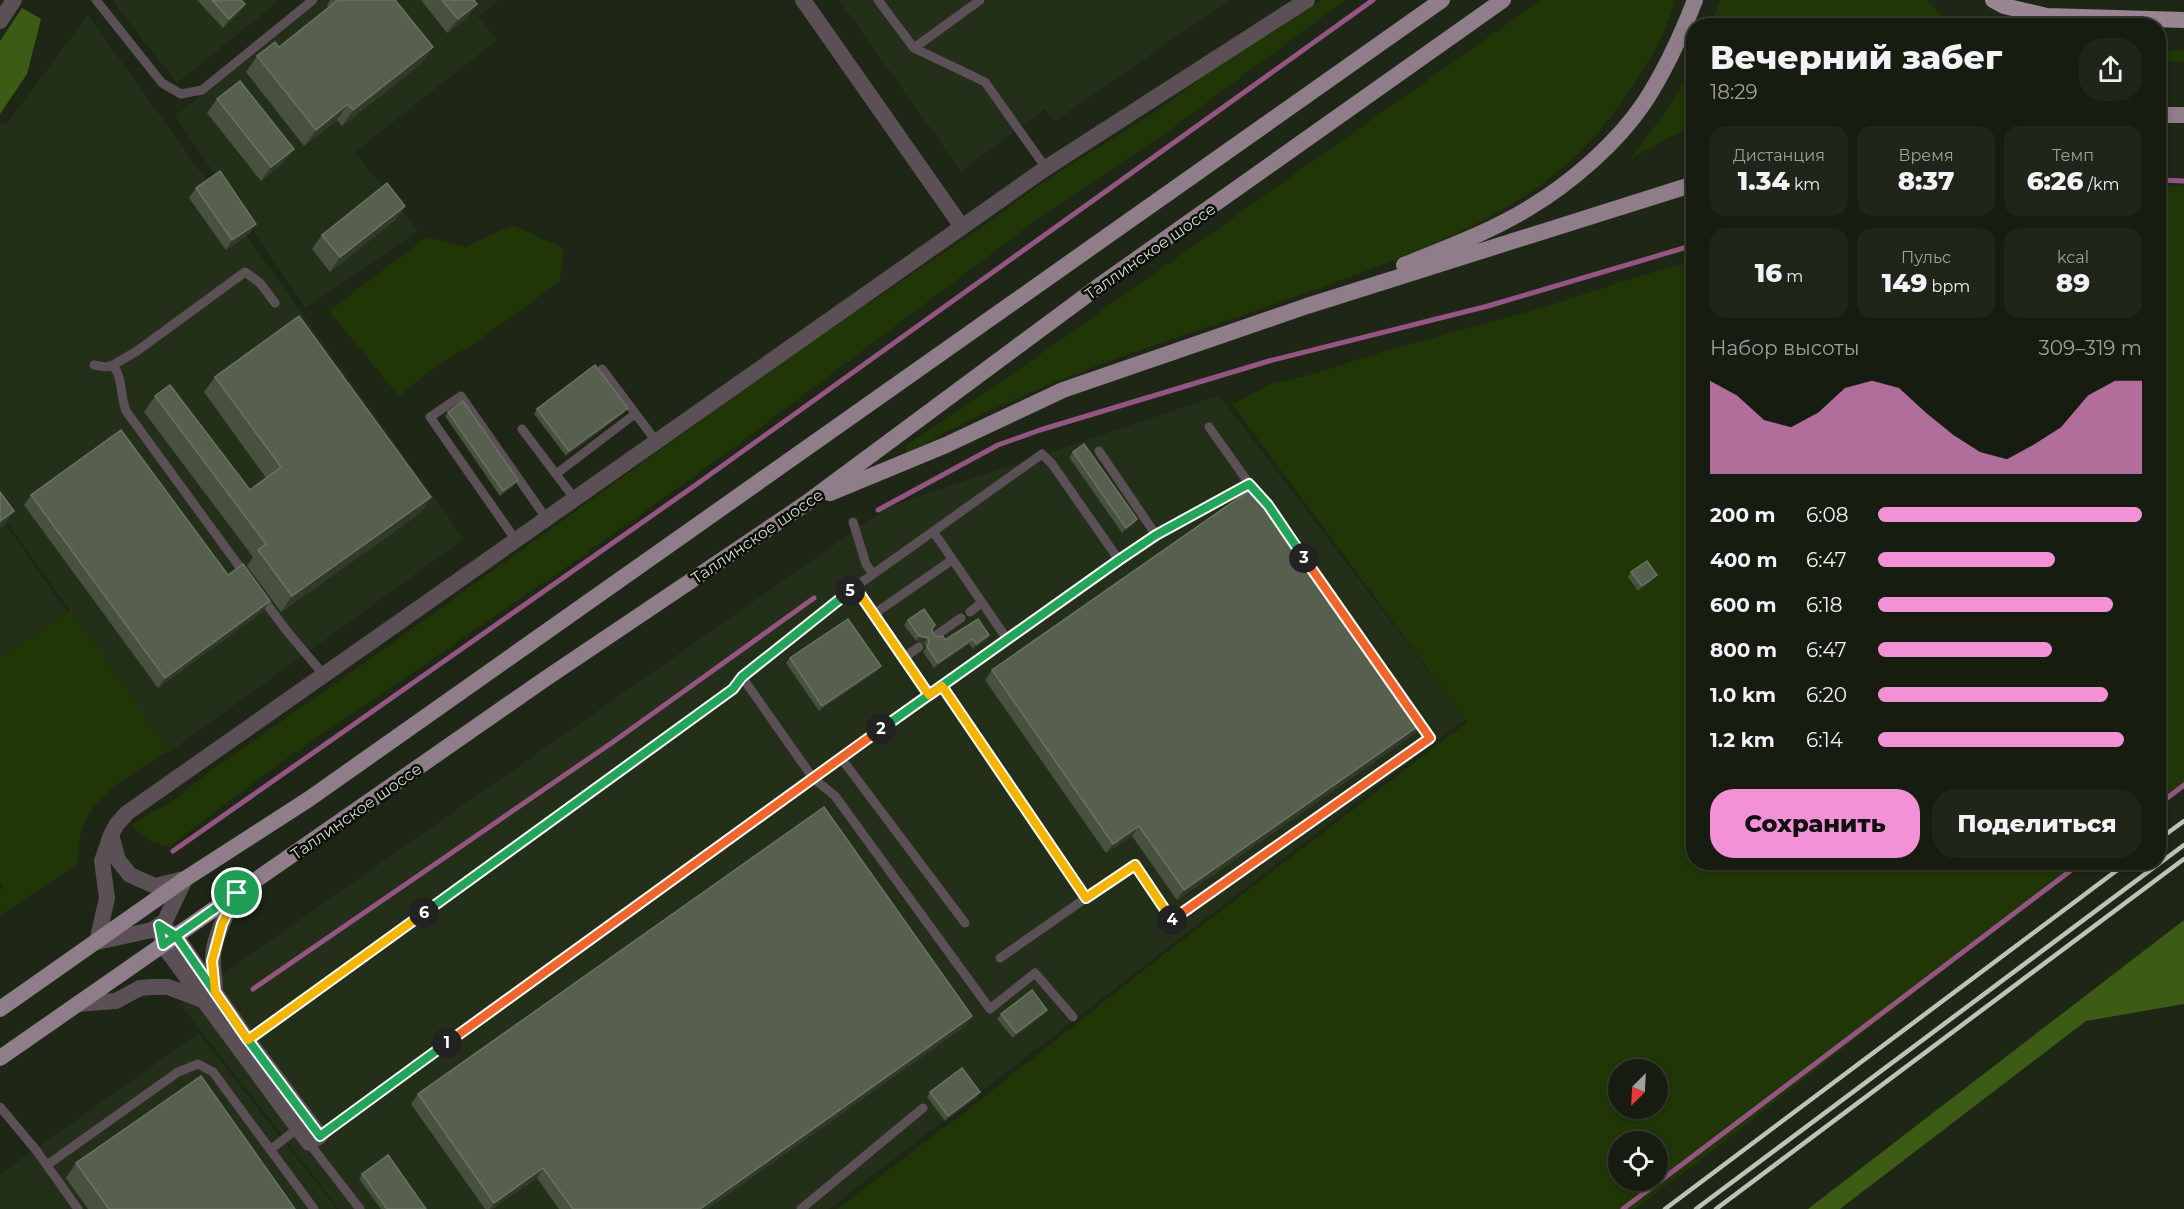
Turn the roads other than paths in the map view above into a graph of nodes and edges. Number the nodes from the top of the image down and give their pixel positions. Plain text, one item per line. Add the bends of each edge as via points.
1 (14, 0) edge
2 (96, 0) edge
3 (313, 0) edge
4 (803, 0) edge
5 (878, 0) edge
6 (980, 0) edge
7 (1307, 0) edge
8 (1432, 0) edge
9 (1442, 0) edge
10 (1503, 0) edge
11 (1695, 0) edge
12 (1993, 0) edge
13 (1420, 16) junction
14 (1688, 18) edge
15 (2116, 18) edge
16 (2166, 19) edge
17 (2184, 20) edge
18 (0, 21) edge
19 (1686, 23) edge
20 (914, 48) junction
21 (2166, 115) edge
22 (2184, 115) edge
23 (1046, 168) junction
24 (1686, 187) edge
25 (962, 227) junction
26 (275, 303) dead end
27 (1306, 306) junction
28 (94, 365) dead end
29 (113, 365) junction
30 (602, 369) dead end
31 (635, 414) junction
32 (1209, 427) dead end
33 (522, 429) dead end
34 (656, 441) junction
35 (1099, 451) dead end
36 (556, 474) junction
37 (1249, 484) junction
38 (574, 498) junction
39 (1262, 498) edge
40 (805, 504) junction
41 (546, 518) junction
42 (853, 522) dead end
43 (933, 531) junction
44 (1156, 535) junction
45 (515, 539) junction
46 (952, 560) junction
47 (1119, 560) junction
48 (873, 574) junction
49 (855, 587) junction
50 (981, 603) junction
51 (970, 612) dead end
52 (874, 614) junction
53 (961, 618) dead end
54 (935, 636) edge
55 (1007, 639) junction
56 (919, 647) dead end
57 (903, 658) junction
58 (323, 674) junction
59 (742, 677) junction
60 (942, 686) junction
61 (929, 695) junction
62 (1410, 709) edge
63 (841, 758) junction
64 (813, 778) junction
65 (111, 835) junction
66 (185, 879) junction
67 (237, 893) junction
68 (1086, 898) junction
69 (965, 923) dead end
70 (159, 925) junction
71 (169, 941) junction
72 (97, 942) junction
73 (1000, 958) dead end
74 (209, 996) junction
75 (77, 1004) junction
76 (0, 1009) edge
77 (1072, 1017) dead end
78 (248, 1040) junction
79 (0, 1058) edge
80 (0, 1107) edge
81 (923, 1108) dead end
82 (298, 1128) junction
83 (314, 1139) junction
84 (270, 1150) junction
85 (47, 1165) junction
86 (78, 1209) edge
87 (314, 1209) edge
88 (360, 1209) edge
89 (801, 1209) edge

1 - 18 street
2 - 3 lane via 162,83 181,94 202,90
4 - 25 street
5 - 20 lane
6 - 20 lane
7 - 23 street
8 - 13 main road
9 - 13 main road
10 - 40 main road, Таллинское шоссе via 1103,284
11 - 14 main road
12 - 15 highway via 2047,16
13 - 66 main road via 309,799
16 - 17 highway
19 - 27 main road via 1643,104 1596,159 1530,207 1479,234
20 - 23 lane via 985,82
21 - 22 main road
23 - 25 street
24 - 27 main road
25 - 34 street
26 - 29 lane via 260,283 245,272
27 - 40 main road via 1064,390
28 - 29 lane
29 - 58 lane via 119,373 126,411 286,630
30 - 31 lane
31 - 34 lane
31 - 36 lane
32 - 37 lane
33 - 36 lane
34 - 38 street
35 - 44 lane
36 - 38 lane
37 - 39 lane
37 - 44 lane
38 - 41 street
40 - 67 main road, Таллинское шоссе
41 - 45 street
41 - 45 lane via 461,396 430,417
42 - 48 lane
43 - 46 lane
43 - 47 lane via 1042,454
43 - 48 lane
44 - 47 lane
45 - 58 street
46 - 50 lane
46 - 52 lane
47 - 55 lane
48 - 49 lane
49 - 52 lane
49 - 59 lane
50 - 51 lane
50 - 55 lane
52 - 57 lane
53 - 54 lane
55 - 60 lane
56 - 57 lane
57 - 61 lane
58 - 65 street via 127,813
59 - 64 lane
59 - 78 lane via 733,689
60 - 61 lane
60 - 68 lane
61 - 63 lane
62 - 68 lane via 1430,738 1172,920 1135,865
63 - 64 lane
63 - 69 lane
64 - 77 lane via 835,796 990,1009 1035,973
64 - 83 lane
65 - 66 street via 118,860 130,875 155,886
65 - 72 street via 102,861 107,898
66 - 70 street via 165,921
66 - 72 main road
67 - 71 main road, Таллинское шоссе
67 - 74 street via 216,944
68 - 73 lane
70 - 71 street
70 - 72 street
71 - 74 street
71 - 75 main road, Таллинское шоссе
72 - 76 main road
74 - 75 street via 152,987 140,988 116,1001
74 - 78 street
74 - 82 street
75 - 79 main road, Таллинское шоссе
78 - 83 street
80 - 85 lane
81 - 89 lane
82 - 83 street
82 - 84 lane
83 - 88 lane
84 - 85 lane via 213,1072 198,1064 178,1072
84 - 87 lane
85 - 86 lane

